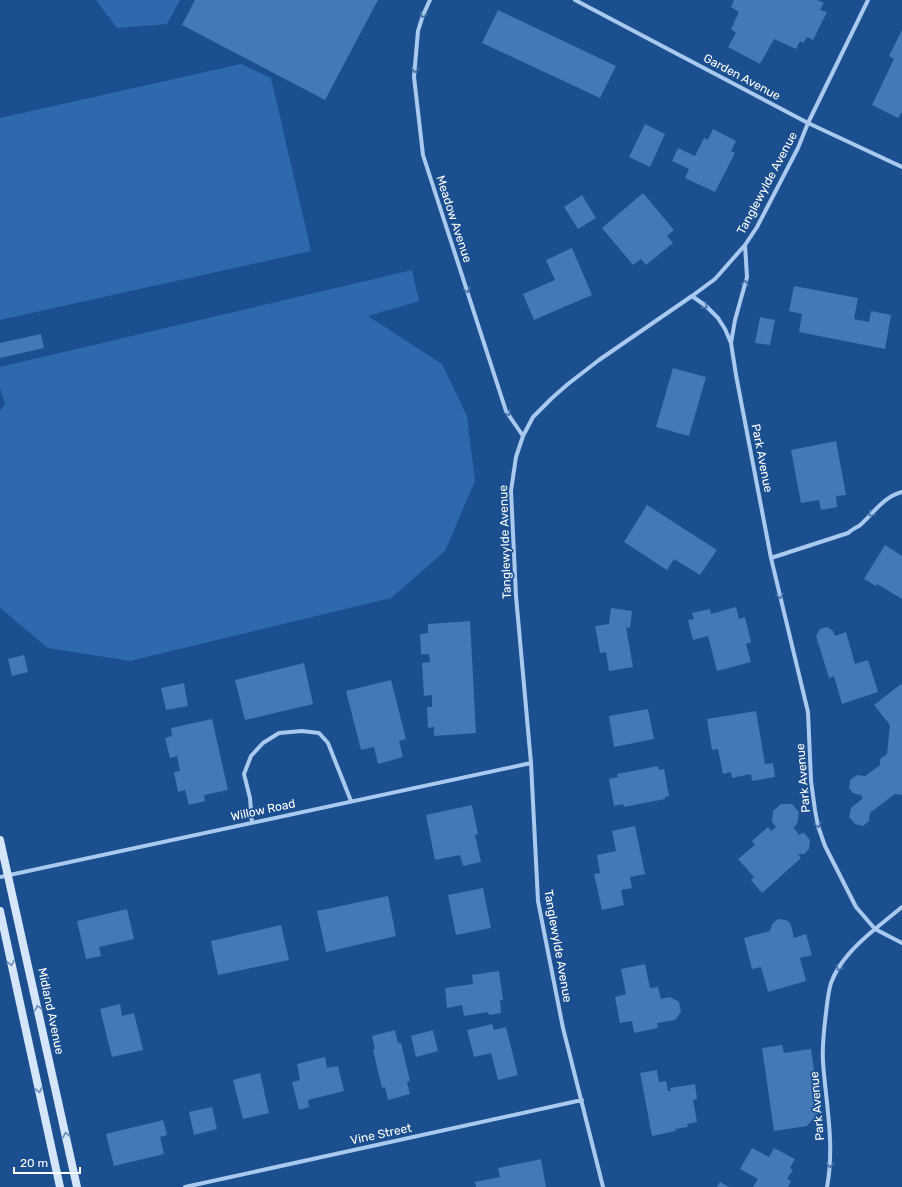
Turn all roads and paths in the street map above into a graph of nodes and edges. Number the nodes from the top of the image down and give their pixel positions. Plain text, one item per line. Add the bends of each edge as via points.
1 (430, 0) edge
2 (575, 0) edge
3 (868, 0) edge
4 (808, 123) junction
5 (902, 167) edge
6 (746, 245) junction
7 (692, 296) junction
8 (731, 344) junction
9 (523, 436) junction
10 (902, 492) edge
11 (771, 558) junction
12 (531, 762) junction
13 (351, 801) junction
14 (252, 823) junction
15 (0, 840) edge
16 (9, 875) junction
17 (0, 877) edge
18 (902, 907) edge
19 (0, 911) edge
20 (874, 929) junction
21 (902, 943) edge
22 (582, 1100) junction
23 (60, 1187) edge
24 (77, 1187) edge
25 (185, 1187) edge
26 (603, 1187) edge
27 (827, 1187) edge

1 -> 9 street, Meadow Avenue via 418,31 414,77 423,155 506,411
2 - 4 street, Garden Avenue
3 - 4 street, Tanglewylde Avenue
4 - 5 street, Garden Avenue
4 - 6 street, Tanglewylde Avenue via 798,148
6 - 7 street, Tanglewylde Avenue via 715,279
8 -> 6 street, Park Avenue via 747,277
7 -> 8 street, Park Avenue via 718,318
7 - 9 street, Tanglewylde Avenue via 568,384 533,417
8 - 11 street, Park Avenue
9 - 12 street, Tanglewylde Avenue via 516,457 511,491 516,596
10 -> 11 street via 894,494 880,504 859,526 848,533
11 -> 20 street, Park Avenue via 808,712 811,781 818,826 825,846 856,907
12 - 13 street, Willow Road
12 - 22 street, Tanglewylde Avenue via 538,901 563,1028
13 - 14 street, Willow Road
13 - 14 street via 328,743 319,733 279,733 263,743 251,756 244,774 250,798
14 - 16 street, Willow Road
15 - 16 street, Midland Avenue
16 - 17 street, Willow Road
24 -> 16 street, Midland Avenue
18 - 20 street
19 -> 23 street
20 - 21 street
20 -> 27 street, Park Avenue via 852,949 840,966 831,983 827,1004 823,1061 830,1133
22 - 25 street, Vine Street
22 - 26 street, Tanglewylde Avenue

